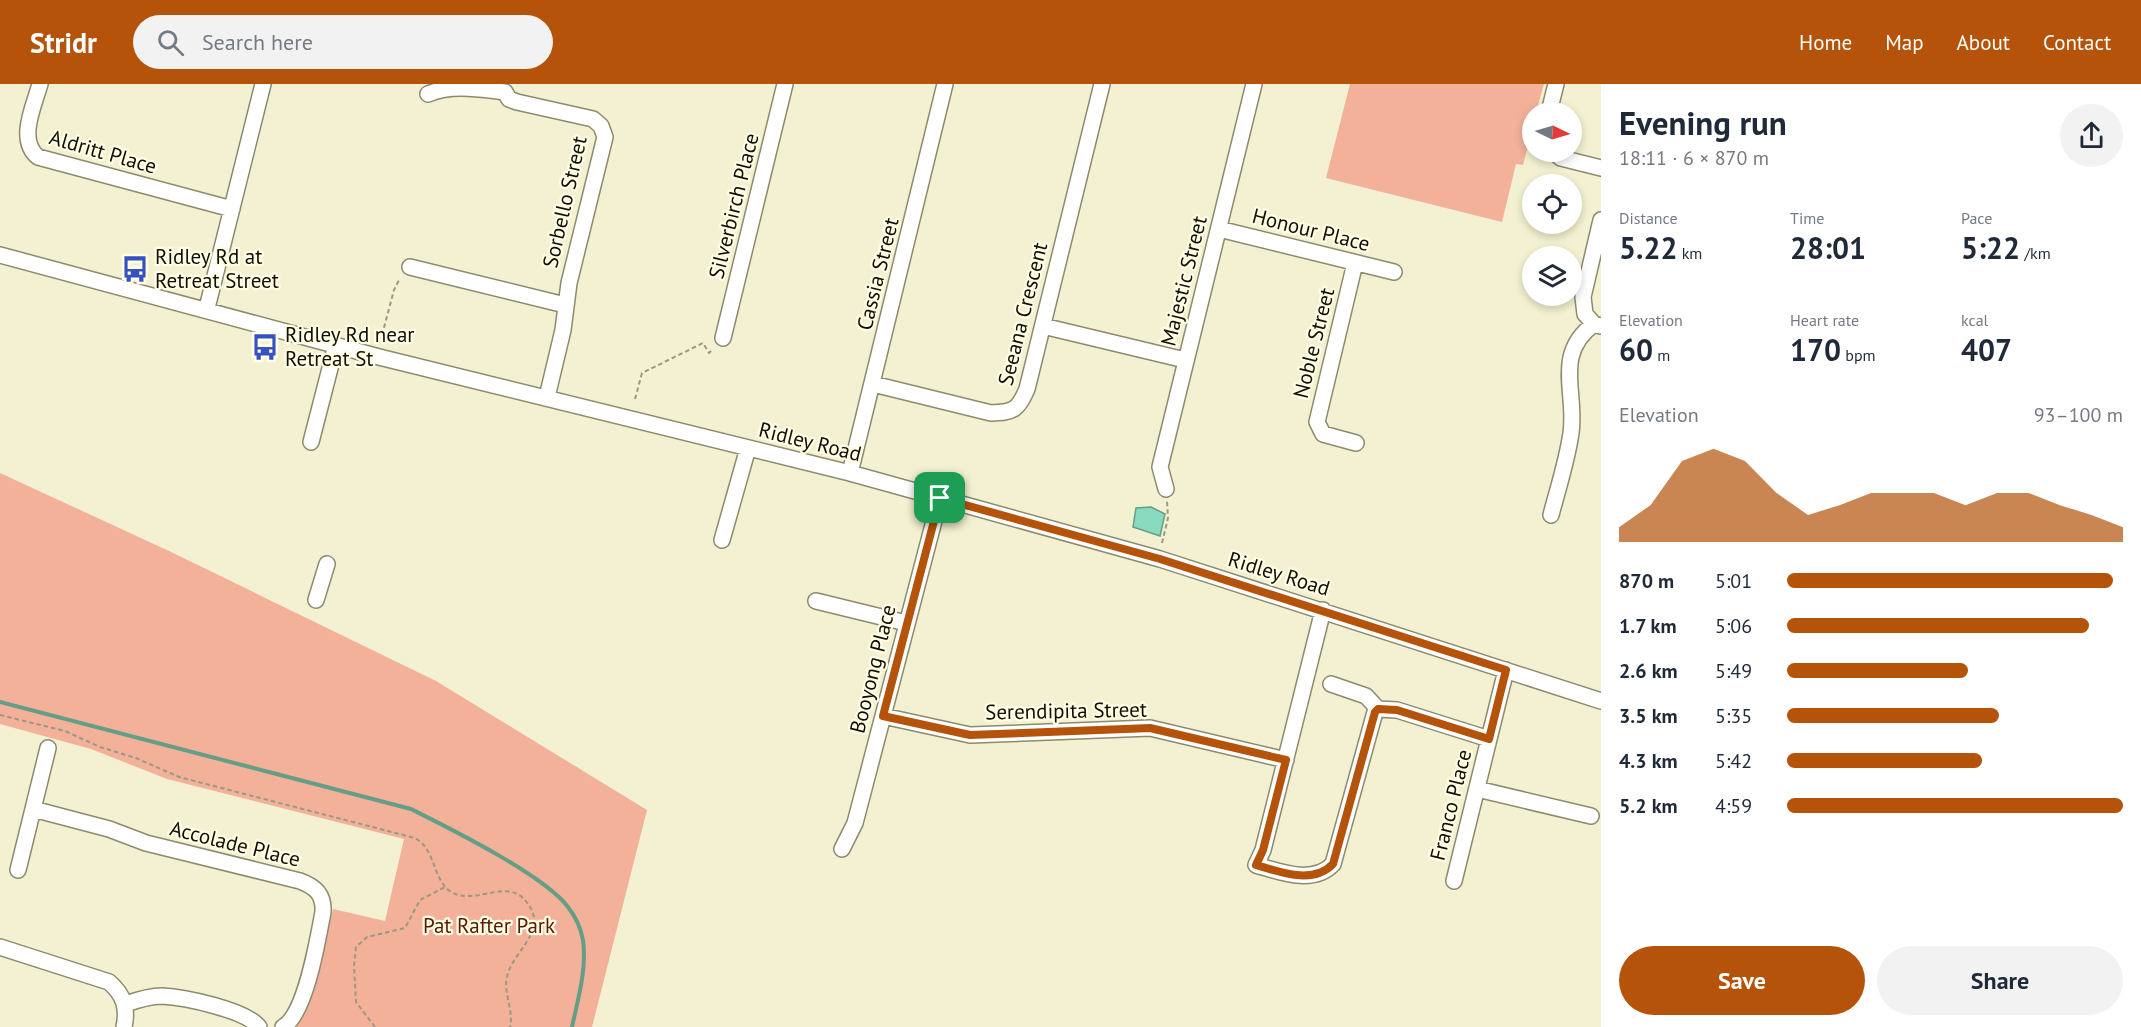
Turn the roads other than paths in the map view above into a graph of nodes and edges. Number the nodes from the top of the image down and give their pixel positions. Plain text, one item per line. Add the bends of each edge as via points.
1 (40, 84) edge
2 (263, 84) edge
3 (785, 84) edge
4 (945, 84) edge
5 (1102, 84) edge
6 (1254, 84) edge
7 (1556, 84) edge
8 (505, 88) edge
9 (428, 94) dead end
10 (1552, 102) edge
11 (1578, 162) edge
12 (1601, 168) edge
13 (232, 209) junction
14 (1601, 220) edge
15 (1219, 229) junction
16 (0, 255) edge
17 (1355, 263) junction
18 (410, 267) road end
19 (1394, 272) dead end
20 (565, 305) junction
21 (207, 308) junction
22 (1598, 325) edge
23 (1043, 326) junction
24 (723, 338) road end
25 (336, 345) junction
26 (1185, 360) junction
27 (873, 384) junction
28 (547, 397) junction
29 (311, 442) dead end
30 (1356, 443) dead end
31 (748, 448) junction
32 (850, 473) junction
33 (1166, 489) road end
34 (940, 498) junction
35 (1551, 515) dead end
36 (722, 540) dead end
37 (327, 564) dead end
38 (316, 600) dead end
39 (816, 601) dead end
40 (1323, 610) junction
41 (906, 623) junction
42 (1506, 670) junction
43 (1331, 684) dead end
44 (1601, 701) edge
45 (1378, 709) junction
46 (883, 716) junction
47 (1489, 739) junction
48 (48, 748) dead end
49 (1286, 760) junction
50 (1477, 789) junction
51 (33, 809) junction
52 (1591, 816) dead end
53 (842, 849) dead end
54 (18, 870) dead end
55 (1454, 881) dead end
56 (0, 947) edge
57 (126, 1004) junction
58 (124, 1027) edge
59 (259, 1027) edge
60 (283, 1027) edge

1 - 13 street, Aldritt Place via 27,138 30,151 38,158
2 - 13 street
3 - 24 street, Silverbirch Place
4 - 27 street, Cassia Street
5 - 23 street, Seeana Crescent
6 - 15 street, Majestic Street
7 - 10 street
8 - 9 street, Sorbello Street via 441,86
8 - 20 street, Sorbello Street via 509,99 517,102 593,119 605,137
11 - 12 street
13 - 21 street
14 - 22 street via 1583,297 1585,314
15 - 17 street, Honour Place
15 - 26 street, Majestic Street
16 - 21 street, Ridley Road
17 - 19 street, Honour Place
17 - 30 street, Noble Street via 1317,422 1323,434
18 - 20 street
20 - 28 street, Sorbello Street
21 - 25 street, Ridley Road
22 - 35 street via 1583,333 1575,345 1568,372 1572,430
23 - 26 street
23 - 27 street, Seeana Crescent via 1027,389 1020,405 1009,412 991,413
25 - 28 street, Ridley Road
25 - 29 street
26 - 33 street, Majestic Street via 1160,467
27 - 32 street, Cassia Street
28 - 31 street, Ridley Road
31 - 32 street, Ridley Road
31 - 36 street
32 - 34 street, Ridley Road
34 - 40 street, Ridley Road via 1160,559
34 - 41 street, Booyong Place
37 - 38 street
39 - 41 street
40 - 42 street, Ridley Road
40 - 49 street
41 - 46 street, Booyong Place
42 - 44 street, Ridley Road
42 - 47 street, Franco Place
43 - 45 street via 1366,696
45 - 47 street via 1397,710
45 - 49 street via 1358,767 1333,864 1318,875 1305,876 1256,865
46 - 49 street, Serendipita Street via 970,735 1150,728
46 - 53 street, Booyong Place via 855,823
47 - 50 street, Franco Place
48 - 51 street
50 - 52 street
50 - 55 street, Franco Place
51 - 54 street
51 - 60 street, Accolade Place via 314,887 323,900 321,923 298,1012
56 - 57 street via 109,982
57 - 58 street
57 - 59 street via 153,996 174,997 243,1014

